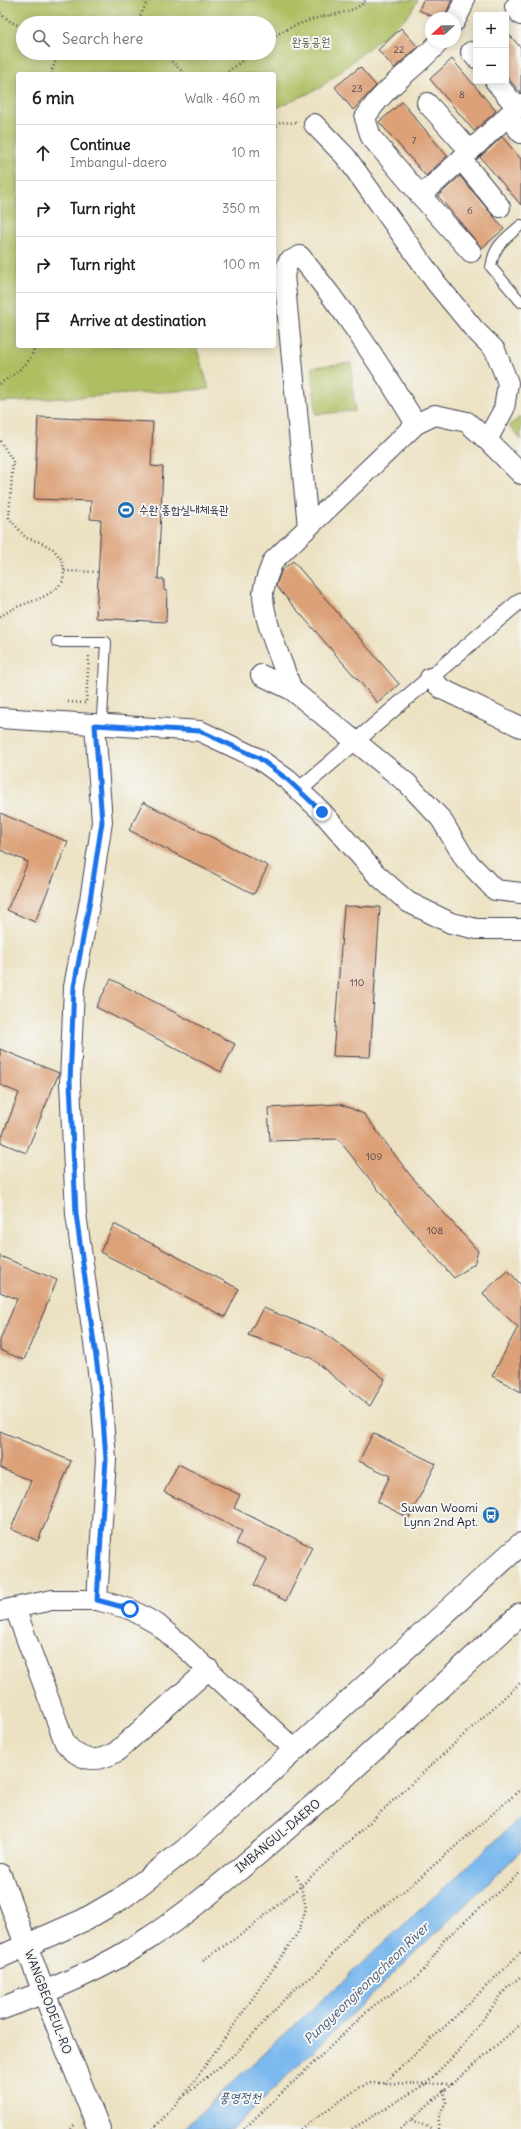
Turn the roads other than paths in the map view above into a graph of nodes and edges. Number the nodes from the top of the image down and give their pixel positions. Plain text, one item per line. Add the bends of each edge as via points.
1 (464, 0) edge
2 (460, 12) edge
3 (433, 48) edge
4 (497, 84) edge
5 (427, 103) dead end
6 (515, 109) edge
7 (314, 124) road end
8 (521, 133) edge
9 (465, 155) junction
10 (421, 196) junction
11 (500, 207) dead end
12 (521, 225) edge
13 (471, 252) dead end
14 (521, 302) edge
15 (416, 424) junction
16 (487, 440) junction
17 (521, 474) edge
18 (308, 527) junction
19 (521, 600) edge
20 (57, 642) dead end
21 (261, 675) dead end
22 (430, 678) junction
23 (292, 690) junction
24 (0, 718) edge
25 (95, 725) junction
26 (521, 726) edge
27 (355, 742) junction
28 (299, 790) junction
29 (521, 893) edge
30 (521, 929) edge
31 (521, 1544) edge
32 (97, 1600) junction
33 (8, 1610) edge
34 (521, 1614) edge
35 (209, 1670) junction
36 (294, 1749) junction
37 (0, 1875) edge
38 (26, 1947) junction
39 (0, 1957) edge
40 (44, 1993) junction
41 (0, 2009) edge
42 (98, 2129) edge

1 - 2 street
3 - 10 street via 374,103 365,118 371,137
4 - 6 street
5 - 9 street
6 - 8 street
6 - 9 street
7 - 16 street via 346,156 437,284 495,350 508,383 504,409
9 - 10 street
9 - 11 street
10 - 13 street
12 - 14 lane via 493,253 491,267
15 - 16 street via 435,415 467,422
15 - 18 street
15 - 18 street via 346,314 300,256 288,262 284,275
16 - 17 street
18 - 23 street via 273,561 265,579 263,594 267,619
19 - 22 street
20 - 25 lane via 106,642 102,718
21 - 23 street
22 - 26 street via 442,689
22 - 27 street
23 - 27 street
24 - 25 street
25 - 28 street via 200,731 259,758
25 - 32 street via 102,822 74,987 70,1082 76,1214 101,1393 106,1459
27 - 28 street
27 - 29 street via 408,784 441,819 465,859 495,890
28 - 30 street via 322,812 376,874 408,902 451,923 477,929
31 - 36 main road
32 - 33 street via 52,1600
32 - 35 street via 130,1609 157,1624
33 - 35 street via 65,1743 75,1755 91,1759 106,1758 116,1752
34 - 40 main road, IMBANGUL-DAERO via 306,1814 208,1895 149,1939
35 - 36 street
36 - 38 main road via 185,1850 122,1898 84,1920
37 - 38 main road, WANGBEODEUL-RO
38 - 39 main road
38 - 40 main road, WANGBEODEUL-RO
40 - 41 main road, IMBANGUL-DAERO
40 - 42 main road, WANGBEODEUL-RO

